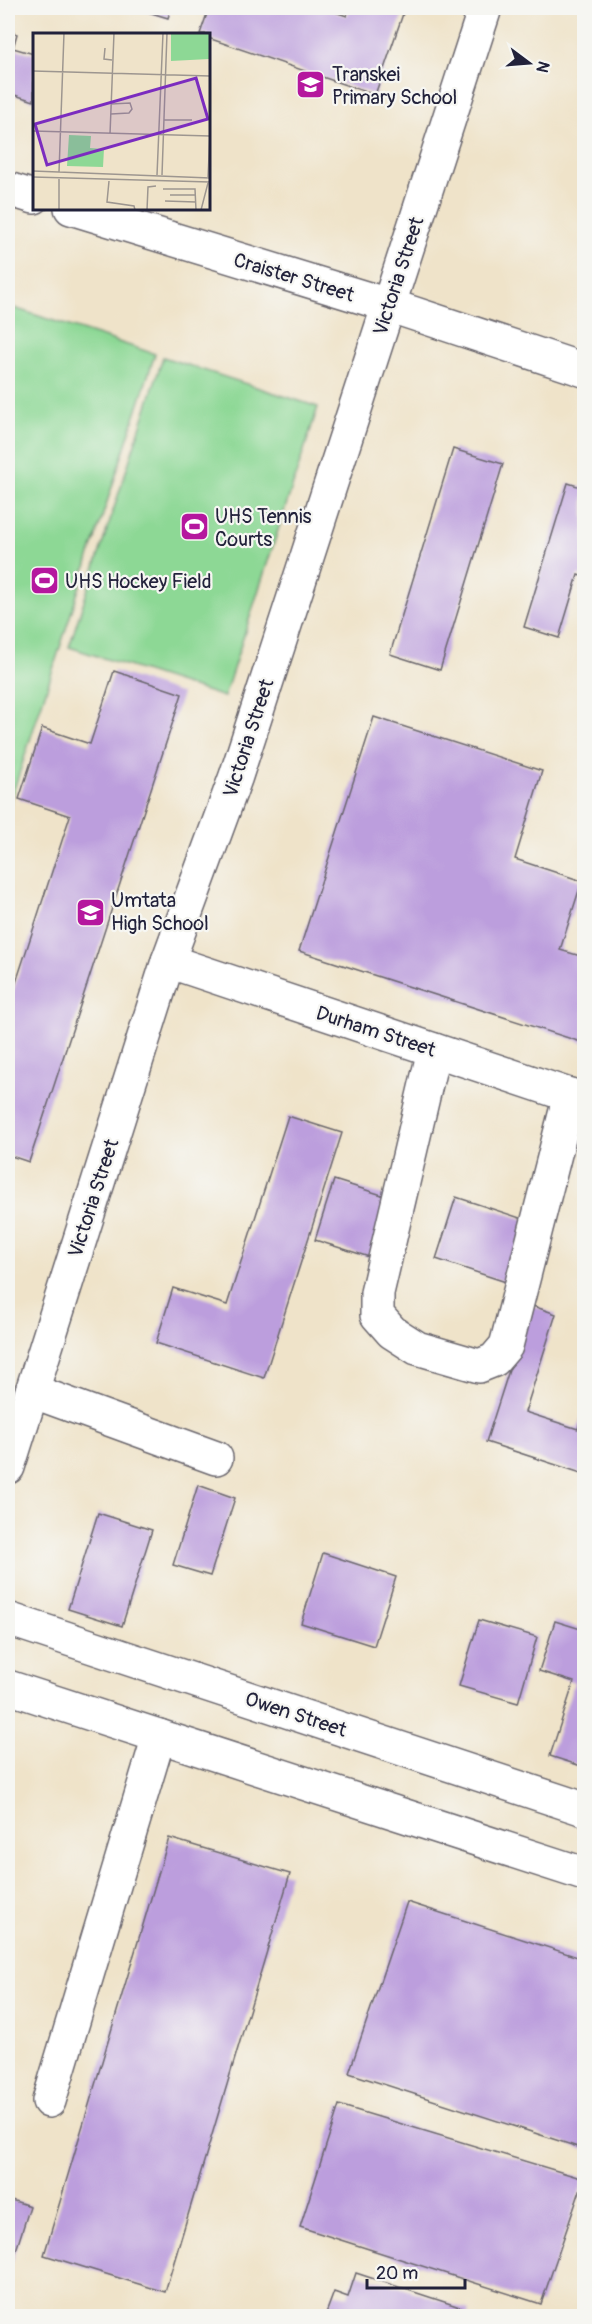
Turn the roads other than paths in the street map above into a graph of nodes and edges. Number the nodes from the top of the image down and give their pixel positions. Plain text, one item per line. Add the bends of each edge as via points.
1 (485, 8) edge
2 (8, 189) edge
3 (33, 197) edge
4 (78, 210) edge
5 (388, 305) junction
6 (585, 370) edge
7 (168, 961) junction
8 (434, 1050) junction
9 (578, 1098) edge
10 (32, 1391) junction
11 (216, 1458) dead end
12 (8, 1467) edge
13 (8, 1619) edge
14 (8, 1687) edge
15 (159, 1736) junction
16 (585, 1809) edge
17 (585, 1874) edge
18 (49, 2102) dead end

1 - 5 street, Victoria Street
2 - 3 street
4 - 5 street, Craister Street
5 - 6 street, Craister Street
5 - 7 street, Victoria Street via 236,776
7 - 8 street, Durham Street
7 - 10 street, Victoria Street
8 - 9 street, Durham Street
8 - 9 street via 376,1293 376,1315 392,1332 417,1348 479,1366 494,1360 506,1346
10 - 11 street
10 - 12 street, Victoria Street
13 - 16 street, Owen Street
14 - 15 street
15 - 17 street
15 - 18 street

